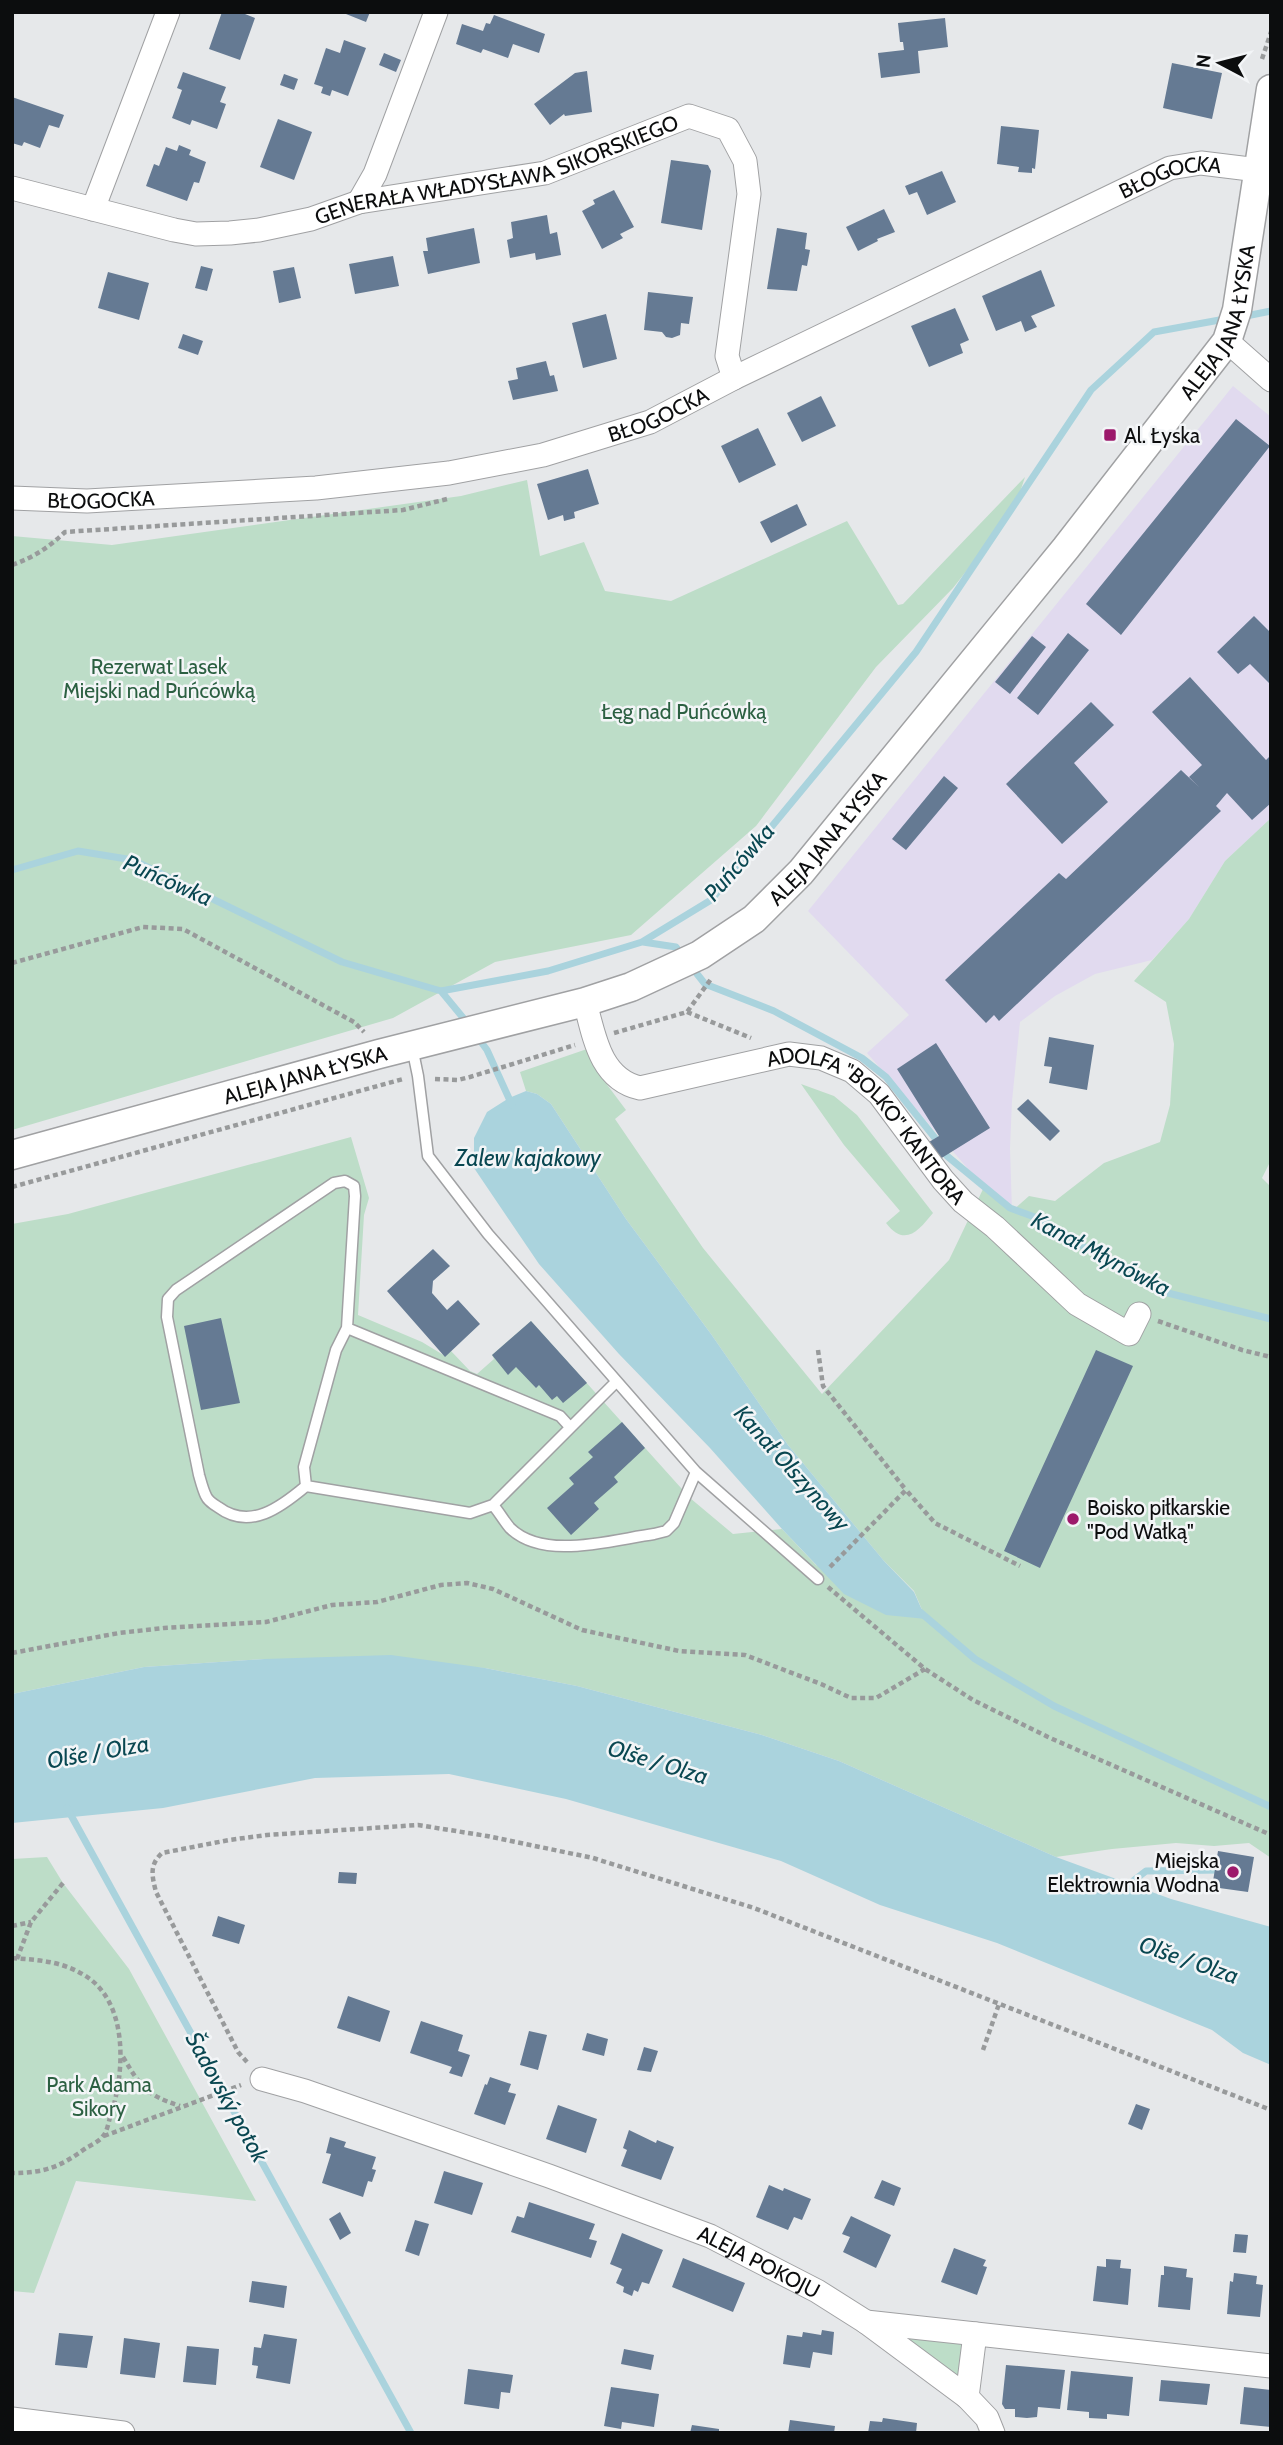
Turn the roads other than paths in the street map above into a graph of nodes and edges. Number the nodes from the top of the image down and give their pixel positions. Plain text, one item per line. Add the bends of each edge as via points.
1 (168, 12) edge
2 (436, 12) edge
3 (1271, 89) edge
4 (1258, 170) junction
5 (12, 188) edge
6 (359, 202) junction
7 (93, 209) junction
8 (1227, 341) junction
9 (734, 378) junction
10 (1271, 380) edge
11 (12, 498) edge
12 (585, 1002) junction
13 (411, 1046) junction
14 (12, 1155) edge
15 (1139, 1314) road end
16 (347, 1328) junction
17 (616, 1382) junction
18 (570, 1427) junction
19 (696, 1472) junction
20 (306, 1486) junction
21 (493, 1505) junction
22 (818, 1579) road end
23 (256, 2080) road end
24 (866, 2322) junction
25 (975, 2333) junction
26 (1271, 2365) edge
27 (967, 2397) junction
28 (12, 2419) edge
29 (123, 2433) edge
30 (993, 2433) edge

1 - 7 street
2 - 6 street via 375,174
3 - 4 street, ALEJA JANA ŁYSKA
4 - 8 street, ALEJA JANA ŁYSKA via 1237,310
4 - 9 street, BŁOGOCKA via 1201,163 1170,168
5 - 7 street, GENERAŁA WŁADYSŁAWA SIKORSKIEGO
6 - 7 street, GENERAŁA WŁADYSŁAWA SIKORSKIEGO via 286,225 211,234 174,230
6 - 9 street, GENERAŁA WŁADYSŁAWA SIKORSKIEGO via 545,173 689,116 728,129 745,160 749,194 727,356
8 - 10 street
8 - 12 street, ALEJA JANA ŁYSKA via 1066,548 801,872 706,967 661,975
9 - 11 street, BŁOGOCKA via 650,422 543,455 449,473 316,488 87,501
12 - 13 street, ALEJA JANA ŁYSKA
12 - 15 street, ADOLFA "BOLKO" KANTORA via 604,1063 626,1085 640,1088 789,1054 821,1058 852,1071 879,1094 963,1202 1077,1304 1129,1334
13 - 14 street, ALEJA JANA ŁYSKA
13 - 17 lane via 428,1156 488,1234
16 - 18 lane via 560,1416
16 - 20 lane via 336,1350 304,1466
16 - 20 lane via 355,1196 354,1186 345,1181 334,1183 168,1298 167,1317 206,1499 225,1513 262,1516
17 - 18 lane
17 - 19 lane
18 - 21 lane
19 - 21 lane via 674,1523 654,1534 547,1547 510,1528
19 - 22 lane
20 - 21 lane via 470,1513
23 - 24 street, ALEJA POKOJU via 304,2091 710,2236
24 - 25 street, ALEJA POKOJU
24 - 27 street
25 - 26 street, ALEJA POKOJU
25 - 27 street
27 - 30 street via 987,2418
28 - 29 street

